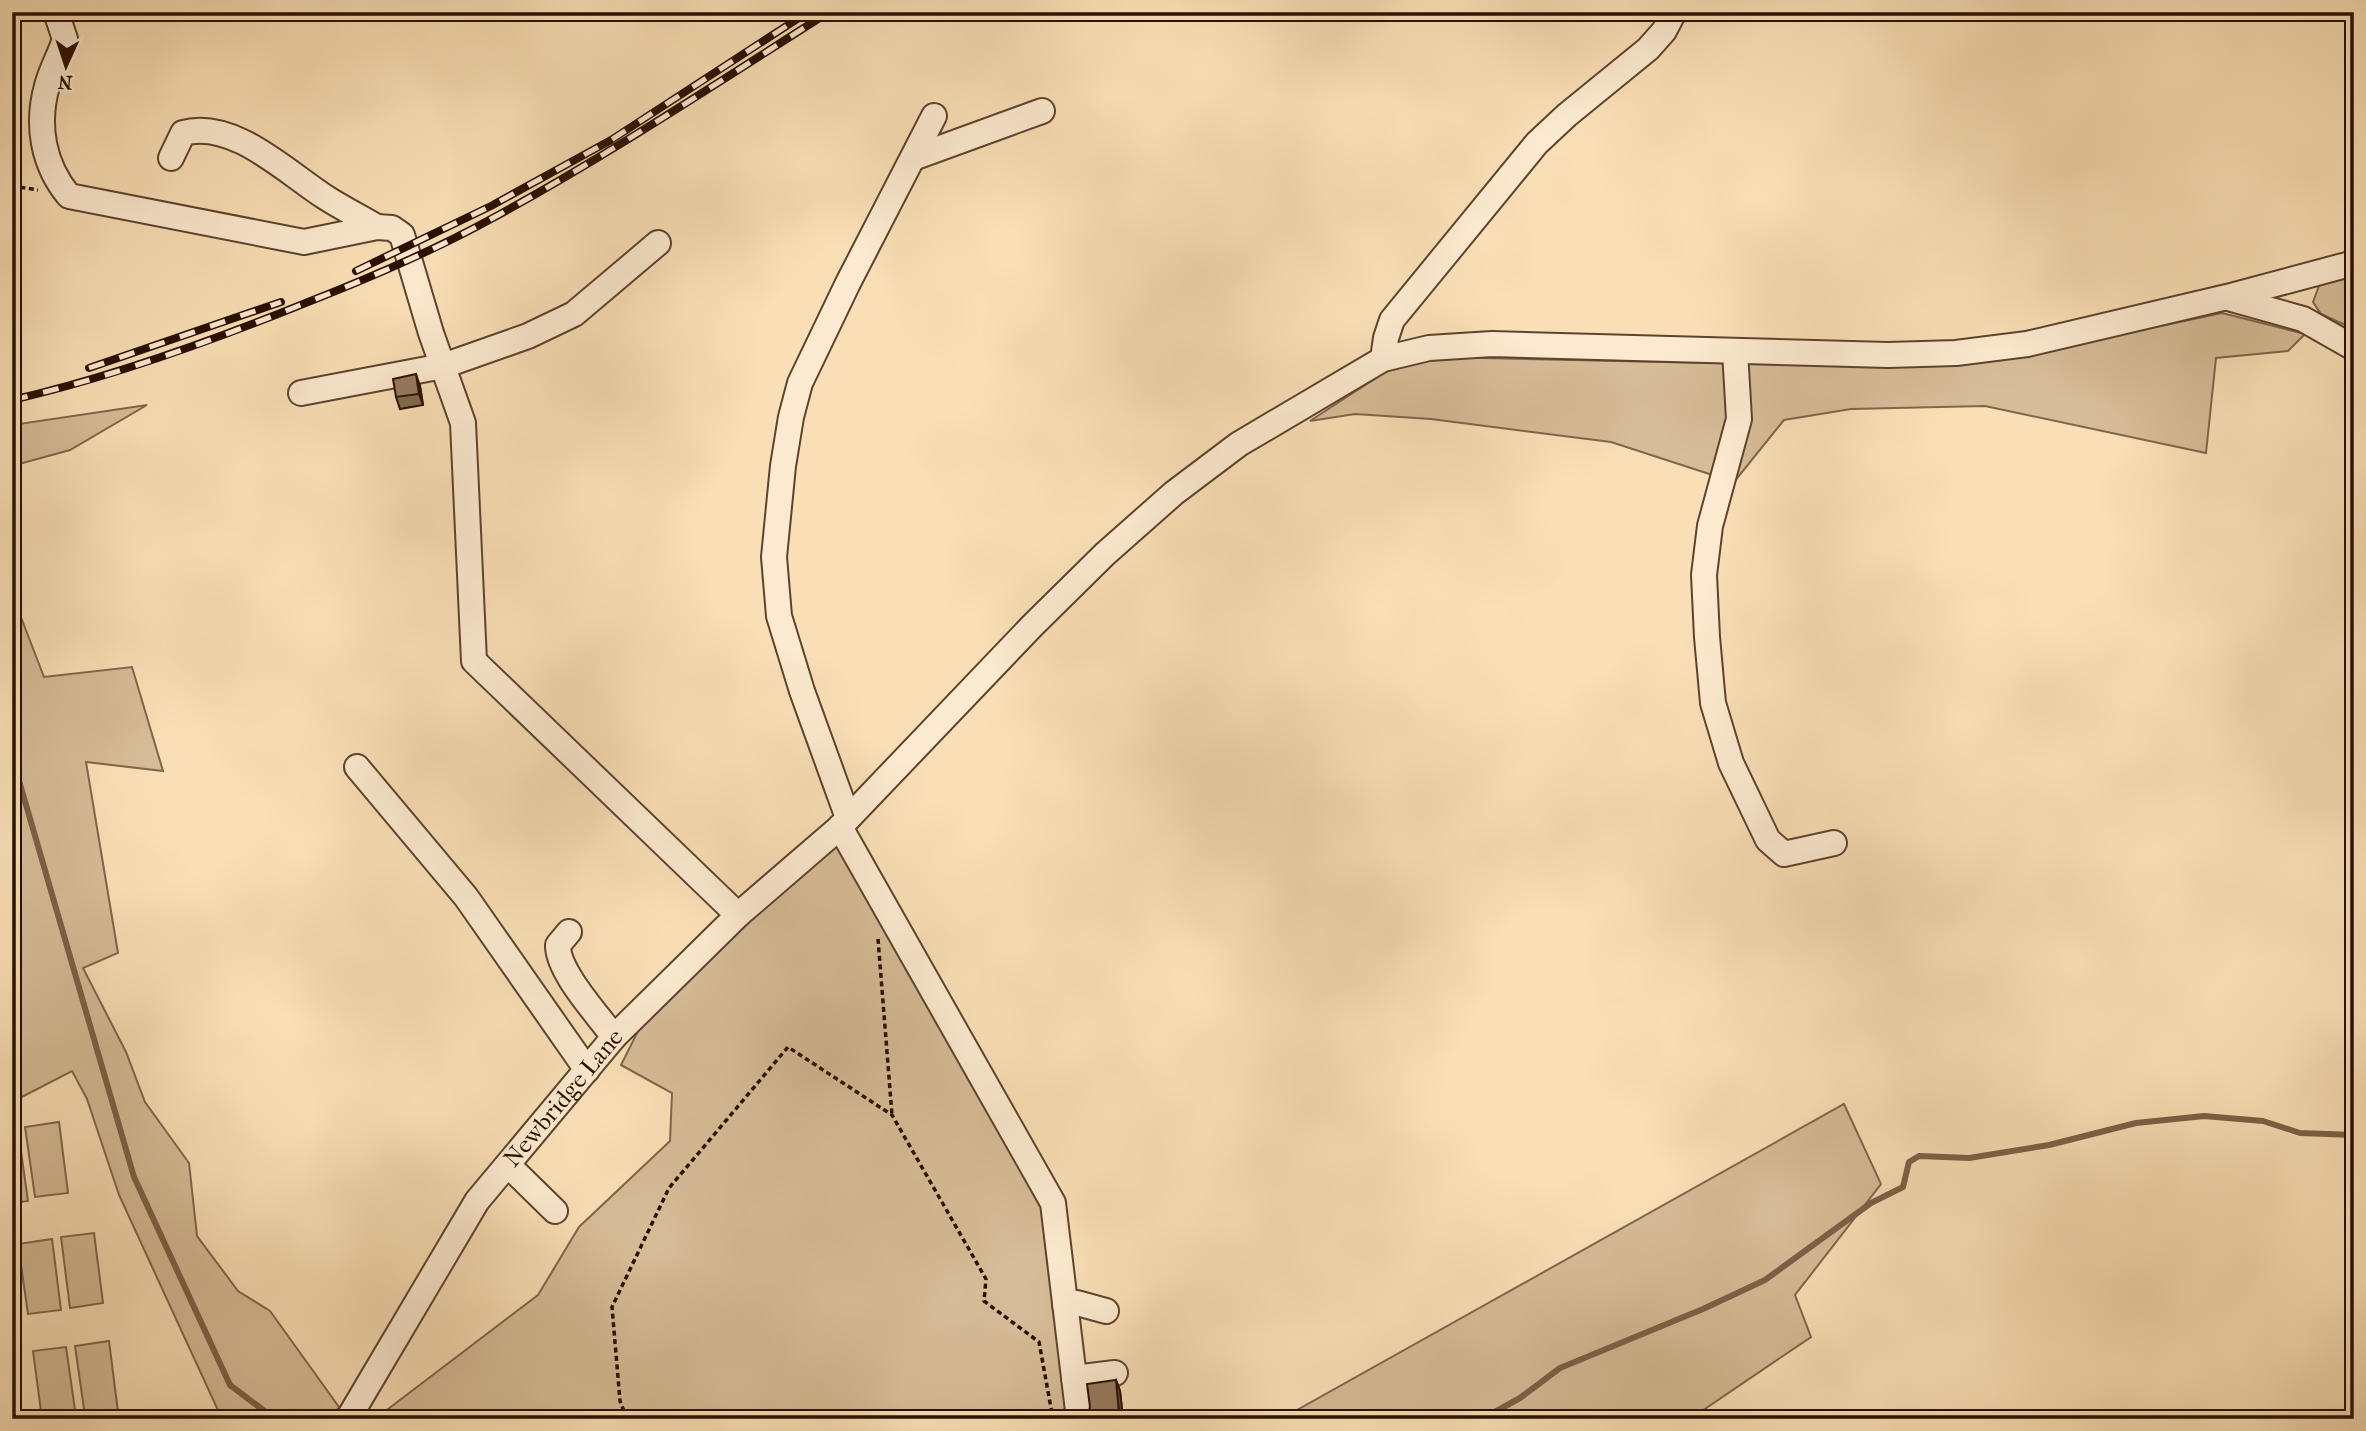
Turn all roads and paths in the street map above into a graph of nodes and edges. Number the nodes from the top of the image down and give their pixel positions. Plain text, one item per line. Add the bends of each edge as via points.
1 (56, 12) edge
2 (1674, 12) edge
3 (1042, 111) dead end
4 (934, 116) dead end
5 (171, 158) dead end
6 (913, 158) junction
7 (377, 227) junction
8 (659, 243) dead end
9 (2354, 263) edge
10 (2310, 275) junction
11 (2227, 297) junction
12 (2303, 319) junction
13 (2354, 348) edge
14 (1735, 351) junction
15 (1384, 359) junction
16 (443, 366) junction
17 (301, 393) dead end
18 (357, 767) dead end
19 (844, 822) junction
20 (1834, 843) dead end
21 (738, 915) junction
22 (877, 926) dead end
23 (569, 932) dead end
24 (614, 1037) junction
25 (587, 1070) junction
26 (892, 1115) junction
27 (508, 1165) junction
28 (555, 1211) dead end
29 (1065, 1304) junction
30 (1106, 1311) dead end
31 (1115, 1373) dead end
32 (1074, 1378) junction
33 (348, 1419) edge
34 (627, 1419) edge
35 (1053, 1419) edge
36 (1079, 1419) edge

1 - 7 street via 65,39 47,84 43,145 55,180 69,196 304,242
2 - 15 street via 1648,49 1537,143 1392,320
3 - 6 street
4 - 6 street
5 - 7 street via 183,133 197,129 229,136
6 - 19 street via 800,383 783,466 774,557 779,616
7 - 16 street via 402,234
8 - 16 street via 574,314 528,337
9 - 10 street, Newbridge Lane
10 - 11 street, Newbridge Lane
10 - 12 street via 2297,304
11 - 12 street
11 - 14 street, Newbridge Lane via 2027,344 1956,353
12 - 13 street
14 - 15 street, Newbridge Lane via 1492,344 1429,348
14 - 20 street via 1739,419 1710,526 1704,575 1713,703 1731,763 1768,840 1784,854
15 - 19 street, Newbridge Lane via 1239,444 1174,493 1032,626
16 - 17 street
16 - 21 street via 463,423 474,661
18 - 25 street via 466,897
19 - 21 street, Newbridge Lane
19 - 29 street via 1053,1203
21 - 24 street, Newbridge Lane
22 - 26 path
23 - 24 street via 558,945 559,957
24 - 25 street, Newbridge Lane
25 - 27 street, Newbridge Lane
26 - 34 path via 788,1047 669,1188 612,1307 620,1401
26 - 35 path via 986,1279 984,1301 1039,1342
27 - 28 street
27 - 33 street, Newbridge Lane via 477,1202
29 - 30 street
29 - 32 street
31 - 32 street
32 - 36 street

